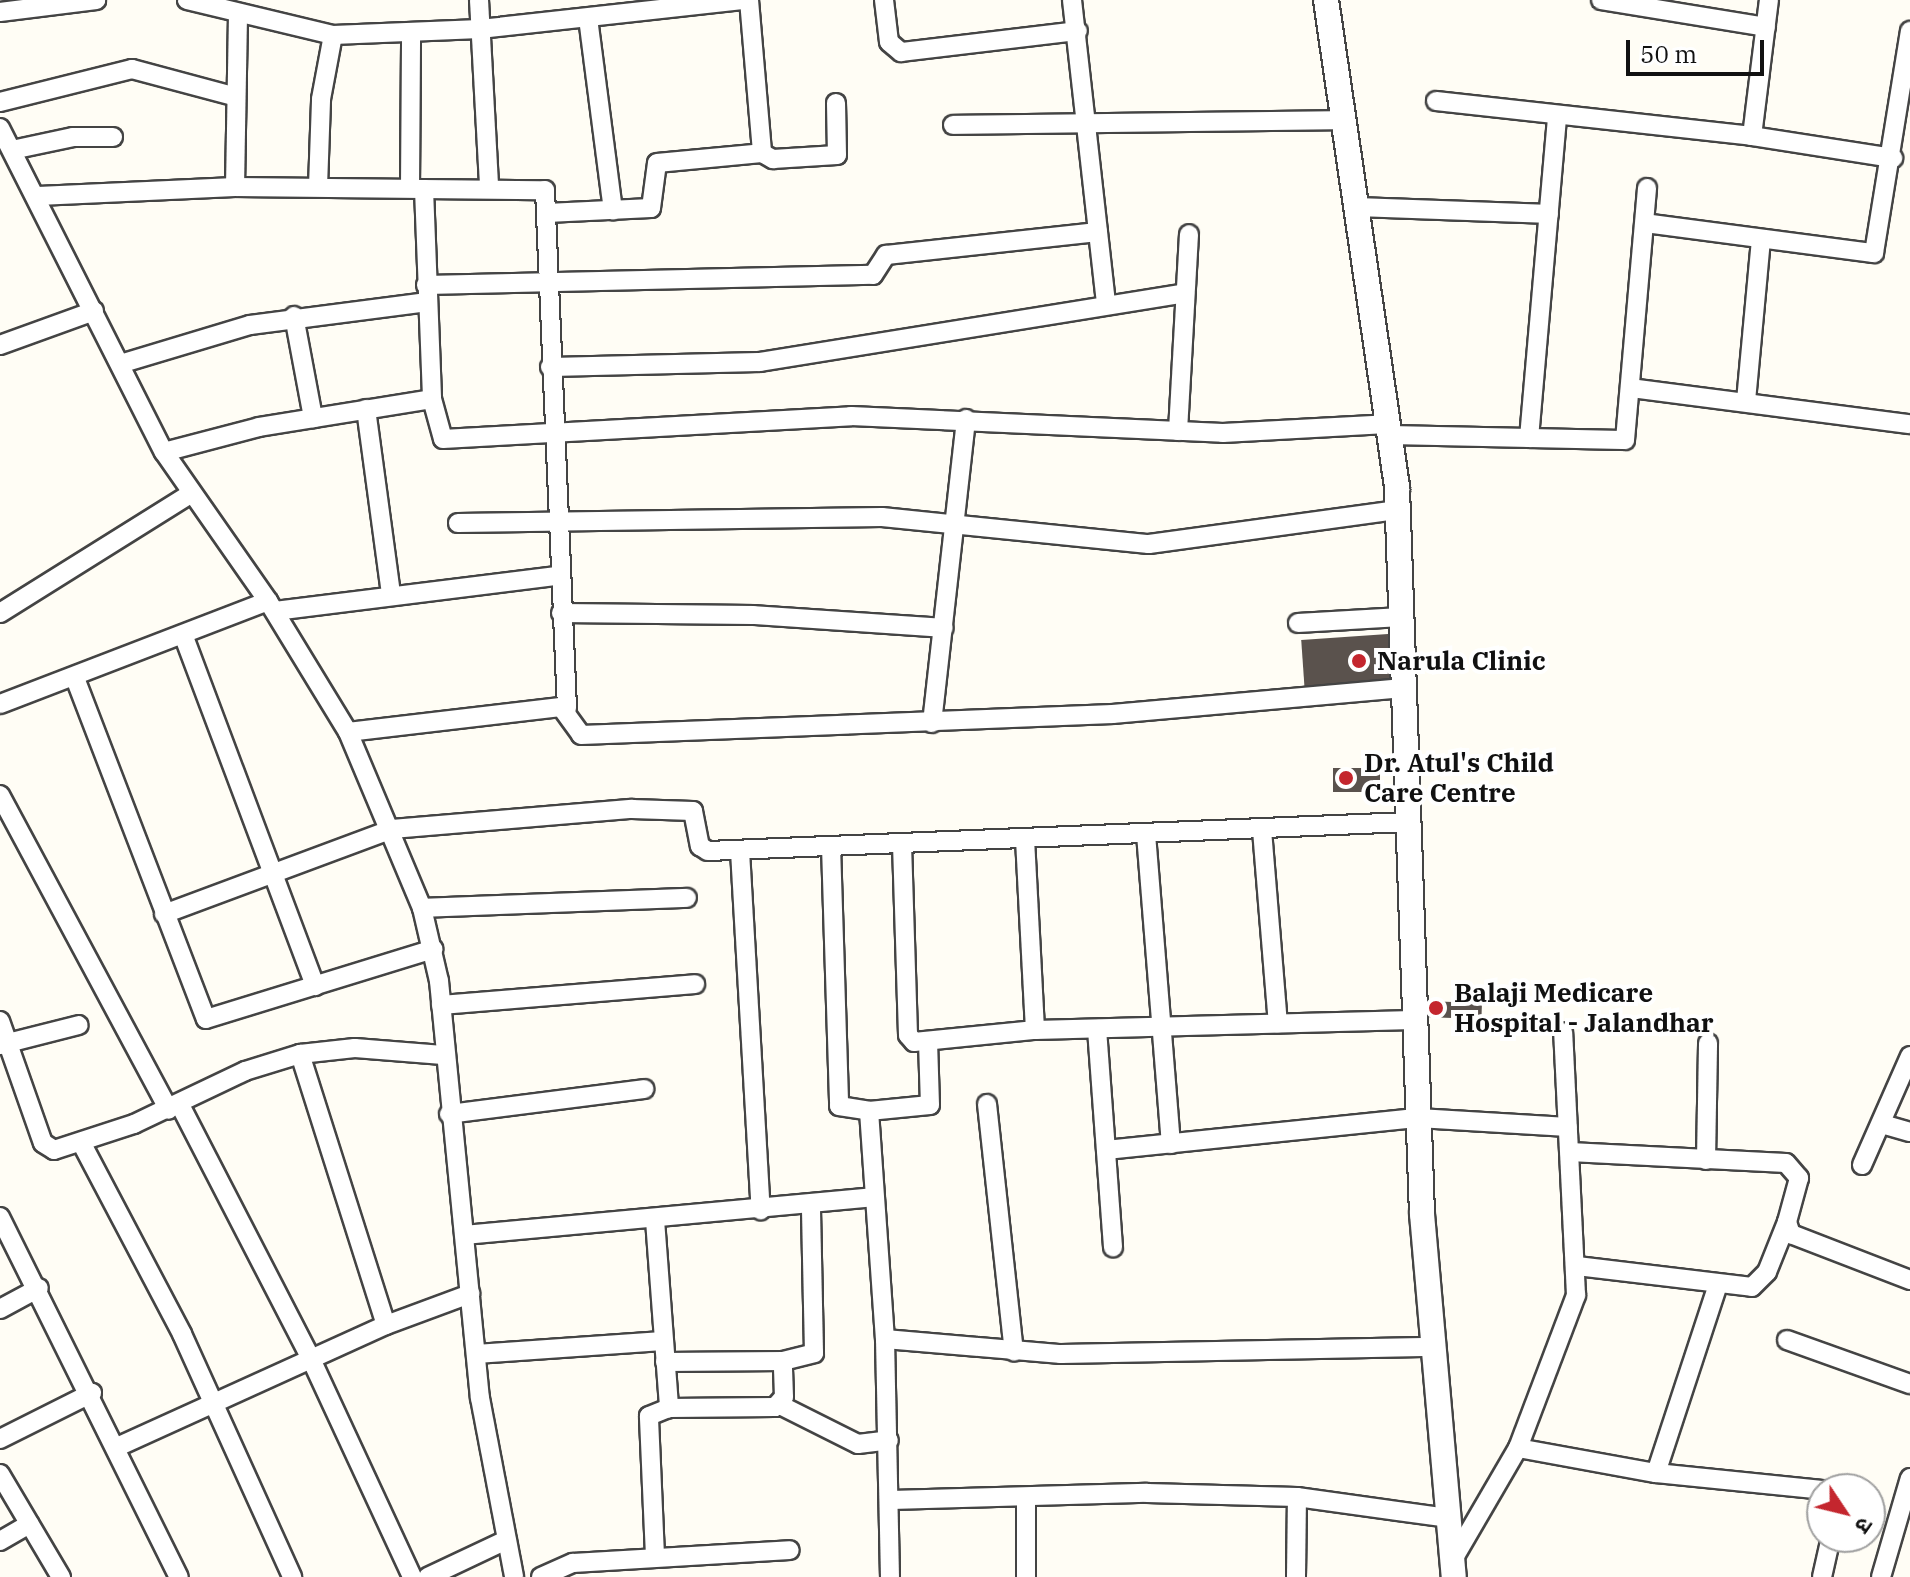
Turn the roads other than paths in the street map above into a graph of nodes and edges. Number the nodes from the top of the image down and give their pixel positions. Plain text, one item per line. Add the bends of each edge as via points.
1 (96, 0) edge
2 (187, 0) edge
3 (479, 0) edge
4 (742, 0) edge
5 (749, 0) edge
6 (884, 0) edge
7 (1072, 0) edge
8 (1326, 0) edge
9 (1601, 0) edge
10 (1769, 0) edge
11 (689, 3) edge
12 (619, 7) edge
13 (0, 12) edge
14 (238, 17) junction
15 (588, 18) junction
16 (1766, 27) junction
17 (480, 29) junction
18 (1078, 31) junction
19 (1910, 31) edge
20 (411, 33) junction
21 (333, 35) junction
22 (233, 96) junction
23 (1436, 101) dead end
24 (0, 102) edge
25 (836, 103) dead end
26 (1557, 116) junction
27 (1090, 120) junction
28 (1344, 120) junction
29 (953, 125) dead end
30 (0, 128) edge
31 (1752, 136) junction
32 (113, 137) dead end
33 (12, 150) junction
34 (762, 153) junction
35 (1893, 158) junction
36 (1891, 180) junction
37 (1910, 184) edge
38 (489, 186) junction
39 (235, 187) junction
40 (318, 187) junction
41 (417, 188) junction
42 (1647, 188) dead end
43 (38, 196) junction
44 (1359, 207) junction
45 (613, 210) junction
46 (547, 213) junction
47 (1549, 214) junction
48 (1645, 223) junction
49 (1098, 232) junction
50 (1189, 234) dead end
51 (1761, 240) junction
52 (547, 285) junction
53 (1184, 293) junction
54 (426, 294) junction
55 (1106, 304) junction
56 (94, 311) junction
57 (294, 316) junction
58 (0, 345) edge
59 (120, 364) junction
60 (550, 367) junction
61 (1631, 388) junction
62 (432, 399) junction
63 (1746, 401) junction
64 (366, 409) junction
65 (313, 418) junction
66 (966, 419) junction
67 (1910, 424) edge
68 (1388, 429) junction
69 (551, 430) junction
70 (1178, 431) junction
71 (1529, 438) junction
72 (164, 452) junction
73 (192, 493) junction
74 (1398, 510) junction
75 (458, 523) dead end
76 (554, 523) junction
77 (959, 526) junction
78 (557, 576) junction
79 (391, 594) junction
80 (272, 606) junction
81 (0, 613) edge
82 (561, 613) junction
83 (1401, 617) junction
84 (1298, 623) dead end
85 (944, 628) junction
86 (184, 637) junction
87 (75, 678) junction
88 (1403, 688) junction
89 (0, 704) edge
90 (567, 709) junction
91 (932, 723) junction
92 (348, 732) junction
93 (0, 795) edge
94 (1408, 822) junction
95 (392, 829) junction
96 (1262, 830) junction
97 (1146, 834) junction
98 (1025, 839) junction
99 (902, 844) junction
100 (831, 846) junction
101 (740, 851) junction
102 (273, 876) junction
103 (687, 898) dead end
104 (422, 908) junction
105 (164, 914) junction
106 (433, 949) junction
107 (695, 984) dead end
108 (315, 986) junction
109 (441, 1005) junction
110 (1413, 1020) junction
111 (0, 1021) edge
112 (1278, 1023) junction
113 (79, 1025) dead end
114 (1160, 1028) junction
115 (1097, 1029) junction
116 (1035, 1030) junction
117 (1563, 1032) dead end
118 (928, 1043) junction
119 (1708, 1043) dead end
120 (4, 1044) edge
121 (300, 1054) junction
122 (443, 1055) junction
123 (1910, 1056) edge
124 (644, 1089) dead end
125 (987, 1104) dead end
126 (174, 1108) junction
127 (869, 1111) junction
128 (449, 1114) junction
129 (1418, 1118) junction
130 (1882, 1124) junction
131 (1568, 1127) junction
132 (1910, 1132) edge
133 (82, 1144) junction
134 (1171, 1144) junction
135 (1106, 1150) junction
136 (1570, 1152) junction
137 (1706, 1160) junction
138 (1862, 1165) dead end
139 (874, 1197) junction
140 (811, 1206) junction
141 (761, 1210) junction
142 (0, 1217) edge
143 (655, 1220) junction
144 (1787, 1222) junction
145 (465, 1235) junction
146 (1113, 1247) dead end
147 (1577, 1266) junction
148 (1910, 1280) edge
149 (1717, 1287) junction
150 (39, 1288) junction
151 (470, 1294) junction
152 (0, 1309) edge
153 (386, 1325) junction
154 (885, 1339) junction
155 (1787, 1340) dead end
156 (663, 1341) junction
157 (1436, 1347) junction
158 (1014, 1352) junction
159 (476, 1354) junction
160 (311, 1359) junction
161 (783, 1361) junction
162 (665, 1362) junction
163 (1910, 1384) edge
164 (92, 1393) junction
165 (213, 1404) junction
166 (780, 1405) junction
167 (669, 1408) junction
168 (0, 1439) edge
169 (889, 1440) junction
170 (117, 1447) junction
171 (1518, 1448) junction
172 (1656, 1473) junction
173 (0, 1474) edge
174 (1910, 1478) edge
175 (1806, 1488) edge
176 (1297, 1497) junction
177 (1026, 1498) junction
178 (891, 1500) junction
179 (1448, 1518) junction
180 (29, 1524) junction
181 (0, 1541) edge
182 (504, 1541) junction
183 (790, 1550) dead end
184 (1827, 1553) edge
185 (655, 1556) junction
186 (1452, 1570) edge
187 (61, 1577) edge
188 (179, 1577) edge
189 (292, 1577) edge
190 (412, 1577) edge
191 (428, 1577) edge
192 (514, 1577) edge
193 (541, 1577) edge
194 (890, 1577) edge
195 (1026, 1577) edge
196 (1296, 1577) edge
197 (1822, 1577) edge
198 (1881, 1577) edge

1 - 13 street
2 - 14 street
3 - 17 street
4 - 11 street
5 - 34 street
6 - 18 street via 889,42 901,52
7 - 18 street
8 - 28 street
9 - 16 street
10 - 16 street
11 - 12 street
12 - 15 street
14 - 21 street
14 - 22 street
15 - 17 street
15 - 45 street
16 - 31 street
17 - 20 street
17 - 38 street
18 - 27 street
19 - 35 street
20 - 21 street
20 - 41 street
21 - 40 street via 321,99
22 - 24 street via 132,69
22 - 39 street
23 - 26 street
25 - 34 street via 837,155 773,159
26 - 31 street
26 - 47 street
27 - 28 street
27 - 29 street
27 - 49 street
28 - 44 street
30 - 33 street
31 - 35 street
32 - 33 street via 73,137
33 - 43 street
34 - 45 street via 661,162 655,166 652,207
35 - 36 street
36 - 37 street
36 - 51 street via 1874,253
38 - 41 street
38 - 46 street via 542,187
39 - 40 street
39 - 43 street
40 - 41 street
41 - 54 street
42 - 48 street
43 - 56 street
44 - 47 street
44 - 68 street
45 - 46 street
46 - 52 street
47 - 71 street
48 - 51 street
48 - 61 street
49 - 52 street via 886,255 873,275
49 - 55 street
50 - 53 street
51 - 63 street
52 - 54 street
52 - 60 street
53 - 55 street
53 - 70 street
54 - 57 street
54 - 62 street
55 - 60 street via 760,362
56 - 58 street
56 - 59 street
57 - 59 street via 215,332
57 - 65 street
59 - 72 street
60 - 69 street
61 - 63 street
61 - 71 street via 1628,435 1621,443
62 - 64 street
62 - 69 street via 443,439
63 - 67 street
64 - 65 street
64 - 79 street
65 - 72 street
66 - 69 street via 851,416
66 - 70 street
66 - 77 street
68 - 70 street
68 - 71 street
68 - 74 street
69 - 76 street
72 - 73 street
73 - 80 street
73 - 81 street
74 - 77 street via 1149,544
74 - 83 street
75 - 76 street
76 - 77 street via 882,517
76 - 78 street
77 - 85 street
78 - 79 street
78 - 82 street
79 - 80 street
80 - 86 street
80 - 92 street
82 - 85 street via 753,615
82 - 90 street
83 - 84 street
83 - 88 street
85 - 91 street
86 - 87 street
86 - 102 street
87 - 89 street
87 - 105 street
88 - 91 street via 1204,708
88 - 94 street
90 - 91 street via 581,735
90 - 92 street
92 - 95 street
93 - 126 street
94 - 96 street
94 - 110 street
95 - 101 street via 684,808 696,815 703,849
95 - 102 street
95 - 104 street
96 - 97 street
96 - 112 street
97 - 98 street
97 - 114 street
98 - 99 street
98 - 116 street
99 - 100 street
99 - 118 street via 908,1035
100 - 101 street
100 - 127 street via 837,1102 844,1109
101 - 141 street
102 - 105 street
102 - 108 street
103 - 104 street
104 - 106 street
105 - 108 street via 206,1019
106 - 108 street
106 - 109 street
107 - 109 street
109 - 122 street
110 - 112 street
110 - 129 street
111 - 120 street
112 - 114 street
113 - 120 street
114 - 115 street
114 - 134 street
115 - 116 street
115 - 135 street
116 - 118 street
117 - 131 street
118 - 127 street via 933,1103
119 - 137 street
120 - 133 street via 43,1143 54,1150
121 - 122 street via 355,1048
121 - 126 street via 245,1071
121 - 153 street
122 - 128 street
123 - 130 street
124 - 128 street
125 - 158 street
126 - 133 street
126 - 160 street
127 - 139 street
128 - 145 street
129 - 131 street
129 - 134 street
129 - 157 street
130 - 132 street
130 - 138 street
131 - 136 street
133 - 165 street
134 - 135 street
135 - 146 street
136 - 137 street
136 - 147 street
137 - 144 street via 1792,1166 1799,1178
139 - 140 street
139 - 154 street
140 - 141 street
140 - 161 street via 818,1343 809,1358
141 - 143 street
142 - 150 street
143 - 145 street
143 - 156 street
144 - 148 street via 1796,1237
144 - 149 street via 1756,1285
145 - 151 street
147 - 149 street
147 - 171 street via 1570,1319
149 - 172 street
150 - 152 street
150 - 164 street
151 - 153 street
151 - 159 street
153 - 160 street
154 - 158 street
154 - 169 street
155 - 163 street
156 - 159 street
156 - 162 street
157 - 158 street
157 - 179 street
159 - 182 street
160 - 165 street
160 - 190 street
161 - 162 street
161 - 166 street
162 - 167 street
164 - 168 street
164 - 170 street
165 - 170 street
165 - 189 street
166 - 167 street
166 - 169 street via 858,1444
167 - 185 street via 645,1423
169 - 178 street
170 - 188 street
171 - 172 street
171 - 186 street
172 - 175 street
173 - 180 street
174 - 198 street
176 - 177 street
176 - 179 street
176 - 196 street
177 - 178 street
177 - 195 street
178 - 194 street
179 - 186 street
180 - 181 street
180 - 187 street
182 - 191 street
182 - 192 street
183 - 185 street
184 - 197 street
185 - 193 street via 573,1563

